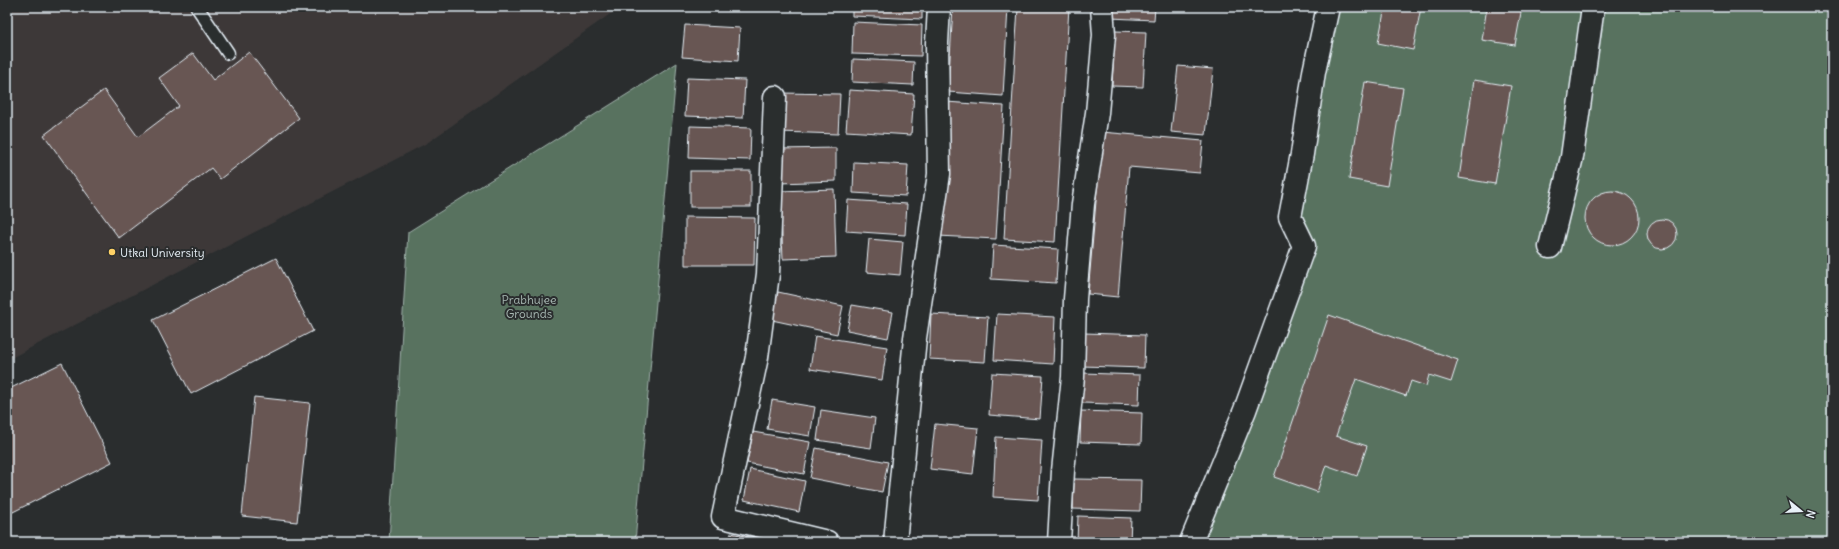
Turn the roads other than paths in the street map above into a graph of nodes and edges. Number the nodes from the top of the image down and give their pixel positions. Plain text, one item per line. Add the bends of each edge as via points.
1 (197, 7) edge
2 (939, 7) edge
3 (1102, 7) edge
4 (1328, 7) edge
5 (1593, 7) edge
6 (228, 53) dead end
7 (775, 97) dead end
8 (1550, 247) dead end
9 (827, 542) edge
10 (895, 542) edge
11 (1059, 542) edge
12 (1191, 542) edge

1 - 6 lane
2 - 10 street via 939,174 915,338
3 - 11 street via 1104,35 1097,113 1083,204 1075,299 1073,378 1063,471
4 - 12 street via 1314,72 1290,216 1304,246 1245,410
5 - 8 street via 1572,157
7 - 9 street via 768,274 757,357 723,517

